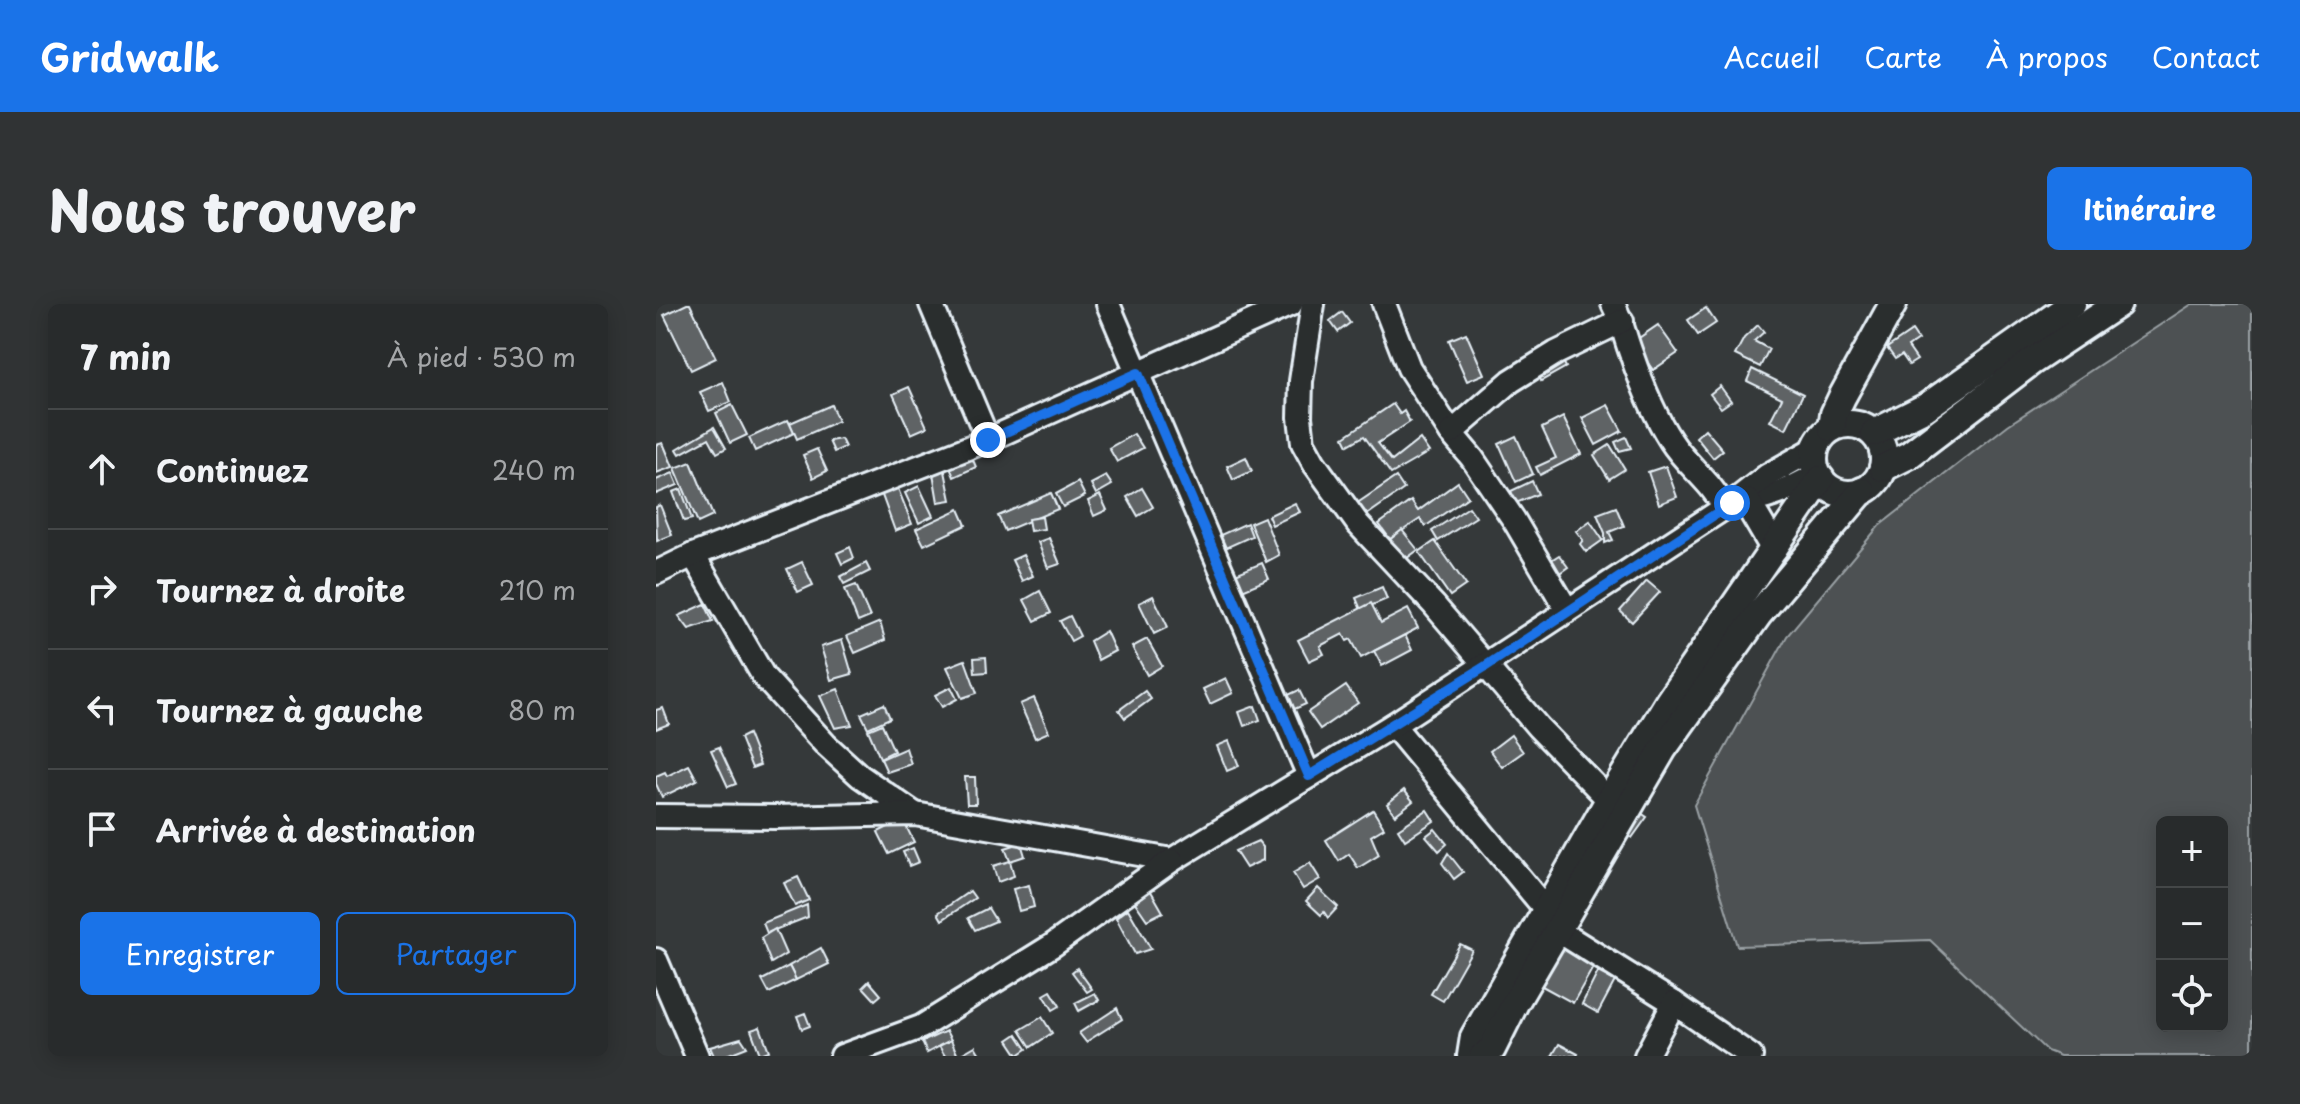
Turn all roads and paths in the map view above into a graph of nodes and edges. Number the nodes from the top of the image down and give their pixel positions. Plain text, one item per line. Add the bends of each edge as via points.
1 (931, 304) edge
2 (1108, 304) edge
3 (1291, 304) edge
4 (1313, 304) edge
5 (1384, 304) edge
6 (1893, 304) edge
7 (2072, 304) edge
8 (2118, 304) edge
9 (1618, 312) edge
10 (1138, 373) junction
11 (1856, 375) junction
12 (1871, 431) junction
13 (1451, 433) junction
14 (1824, 438) junction
15 (988, 440) junction
16 (1883, 468) junction
17 (1819, 477) junction
18 (1862, 491) junction
19 (1735, 504) junction
20 (1774, 548) junction
21 (693, 555) junction
22 (657, 570) edge
23 (1567, 610) junction
24 (1486, 666) junction
25 (1393, 725) junction
26 (1309, 776) junction
27 (1609, 800) junction
28 (915, 814) junction
29 (656, 816) edge
30 (1172, 860) junction
31 (1552, 920) junction
32 (656, 960) edge
33 (1674, 1003) junction
34 (697, 1056) edge
35 (842, 1056) edge
36 (1471, 1056) edge
37 (1483, 1056) edge
38 (1646, 1056) edge
39 (1751, 1056) edge

1 - 15 street
2 - 10 street
3 - 10 street
4 - 24 street via 1301,381 1303,443 1358,524
5 - 13 street via 1409,368
6 - 11 main road
7 - 12 main road via 1926,407
8 - 16 main road via 1909,455
9 - 13 street via 1511,381
9 - 19 street via 1636,367 1671,441
10 - 15 street
10 - 26 street
11 - 12 main road
11 - 14 main road
12 - 14 main road via 1844,424
12 - 16 main road via 1883,449
13 - 23 street via 1514,520
14 - 17 main road via 1814,461
14 - 19 street
15 - 21 street
16 - 18 main road
17 - 18 main road via 1847,494
17 - 19 street via 1781,495
17 - 20 main road
18 - 31 main road via 1758,615 1699,696
19 - 20 main road
19 - 23 street
20 - 27 main road via 1669,701
21 - 22 street
21 - 28 street via 764,677 860,776
23 - 24 street
24 - 25 street
24 - 27 street
25 - 26 street
25 - 31 street
26 - 30 street
27 - 31 main road
28 - 29 street
28 - 30 street
30 - 35 street via 1053,945 921,1027
31 - 33 street
31 - 36 main road via 1474,1037
31 - 37 main road via 1492,1049
32 - 34 street
33 - 38 street
33 - 39 street

